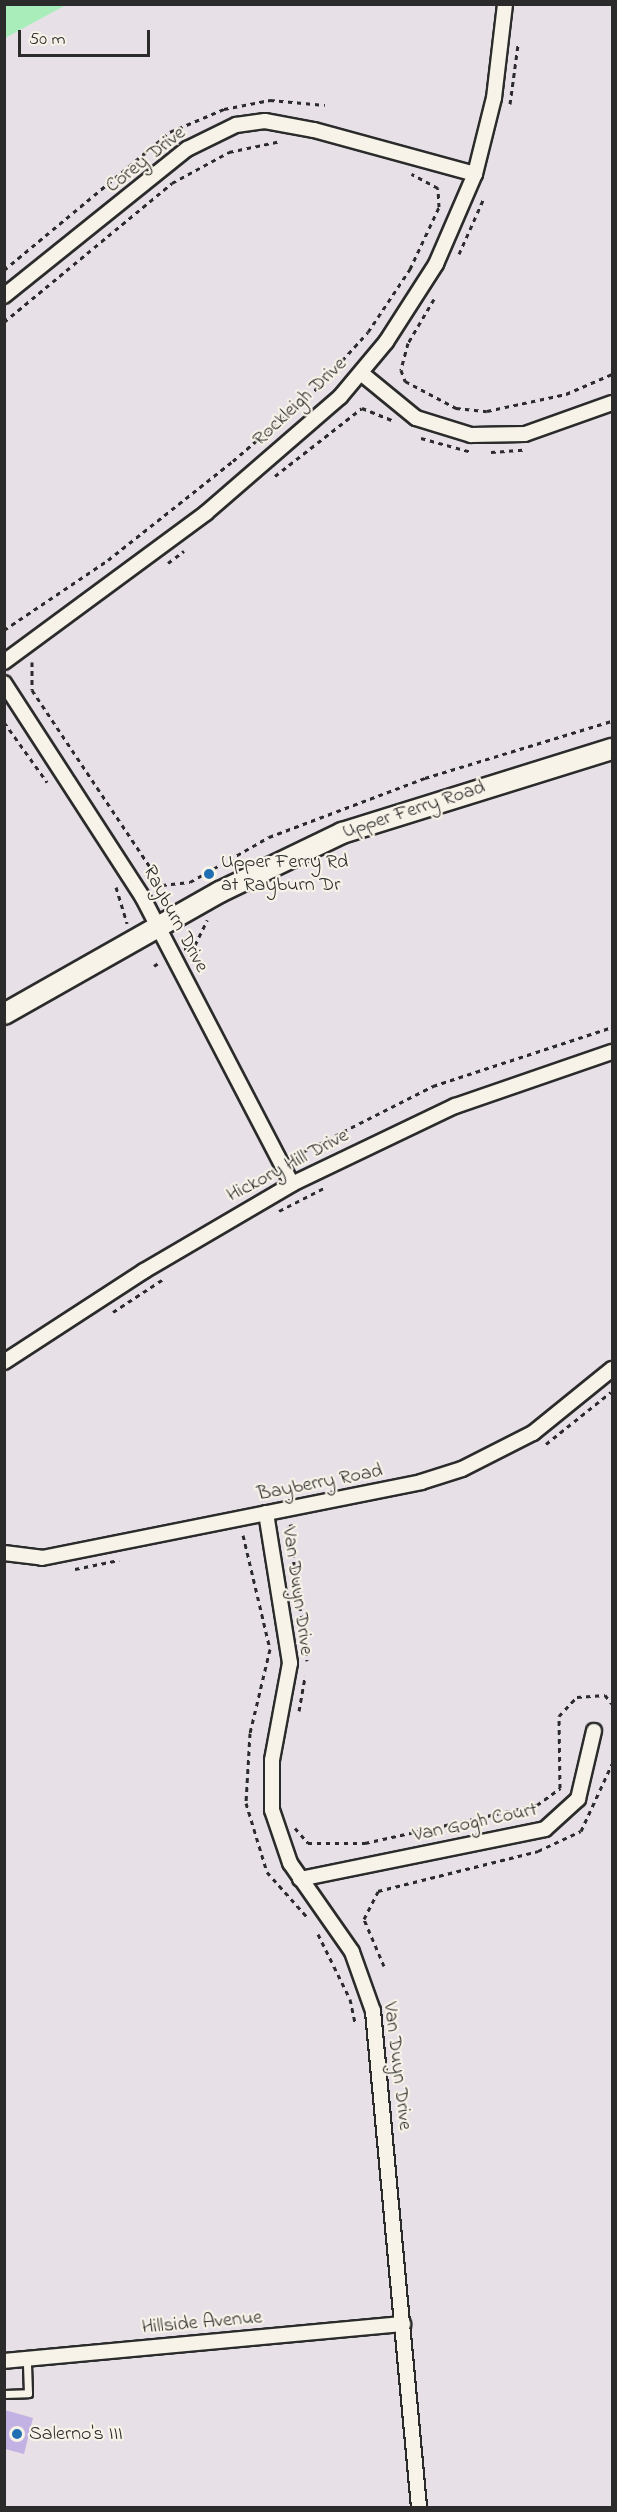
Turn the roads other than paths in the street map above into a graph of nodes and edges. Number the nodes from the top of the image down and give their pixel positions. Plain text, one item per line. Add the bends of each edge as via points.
1 (505, 4) edge
2 (475, 174) junction
3 (4, 296) edge
4 (361, 373) junction
5 (612, 403) edge
6 (4, 662) edge
7 (4, 683) edge
8 (612, 749) edge
9 (159, 927) junction
10 (4, 1014) edge
11 (612, 1053) edge
12 (292, 1184) junction
13 (4, 1362) edge
14 (612, 1369) edge
15 (266, 1514) junction
16 (4, 1553) edge
17 (594, 1731) dead end
18 (300, 1879) junction
19 (403, 2324) junction
20 (27, 2359) junction
21 (4, 2361) edge
22 (4, 2394) edge
23 (419, 2508) edge

1 - 2 street, Rockleigh Drive via 494,98
2 - 3 street, Corey Drive via 314,130 265,121 236,125 187,149
2 - 4 street, Rockleigh Drive via 431,273
4 - 5 street via 416,418 471,435 525,434
4 - 6 street, Rockleigh Drive via 206,513
7 - 9 street, Rayburn Drive via 112,843
8 - 9 main road, Upper Ferry Road via 342,833
9 - 10 main road, Upper Ferry Road
9 - 12 street, Rayburn Drive
11 - 12 street, Hickory Hill Drive via 455,1106
12 - 13 street, Hickory Hill Drive via 144,1270
14 - 15 street, Bayberry Road via 541,1428 462,1469
15 - 16 street, Bayberry Road via 42,1558
15 - 18 street, Van Duyn Drive via 290,1663 272,1760 272,1810
17 - 18 street, Van Gogh Court via 578,1799 552,1826
18 - 19 street, Van Duyn Drive via 352,1952 373,2012
19 - 20 street, Hillside Avenue
19 - 23 street, Van Duyn Drive
20 - 21 street, Hillside Avenue
20 - 22 lane via 28,2393

